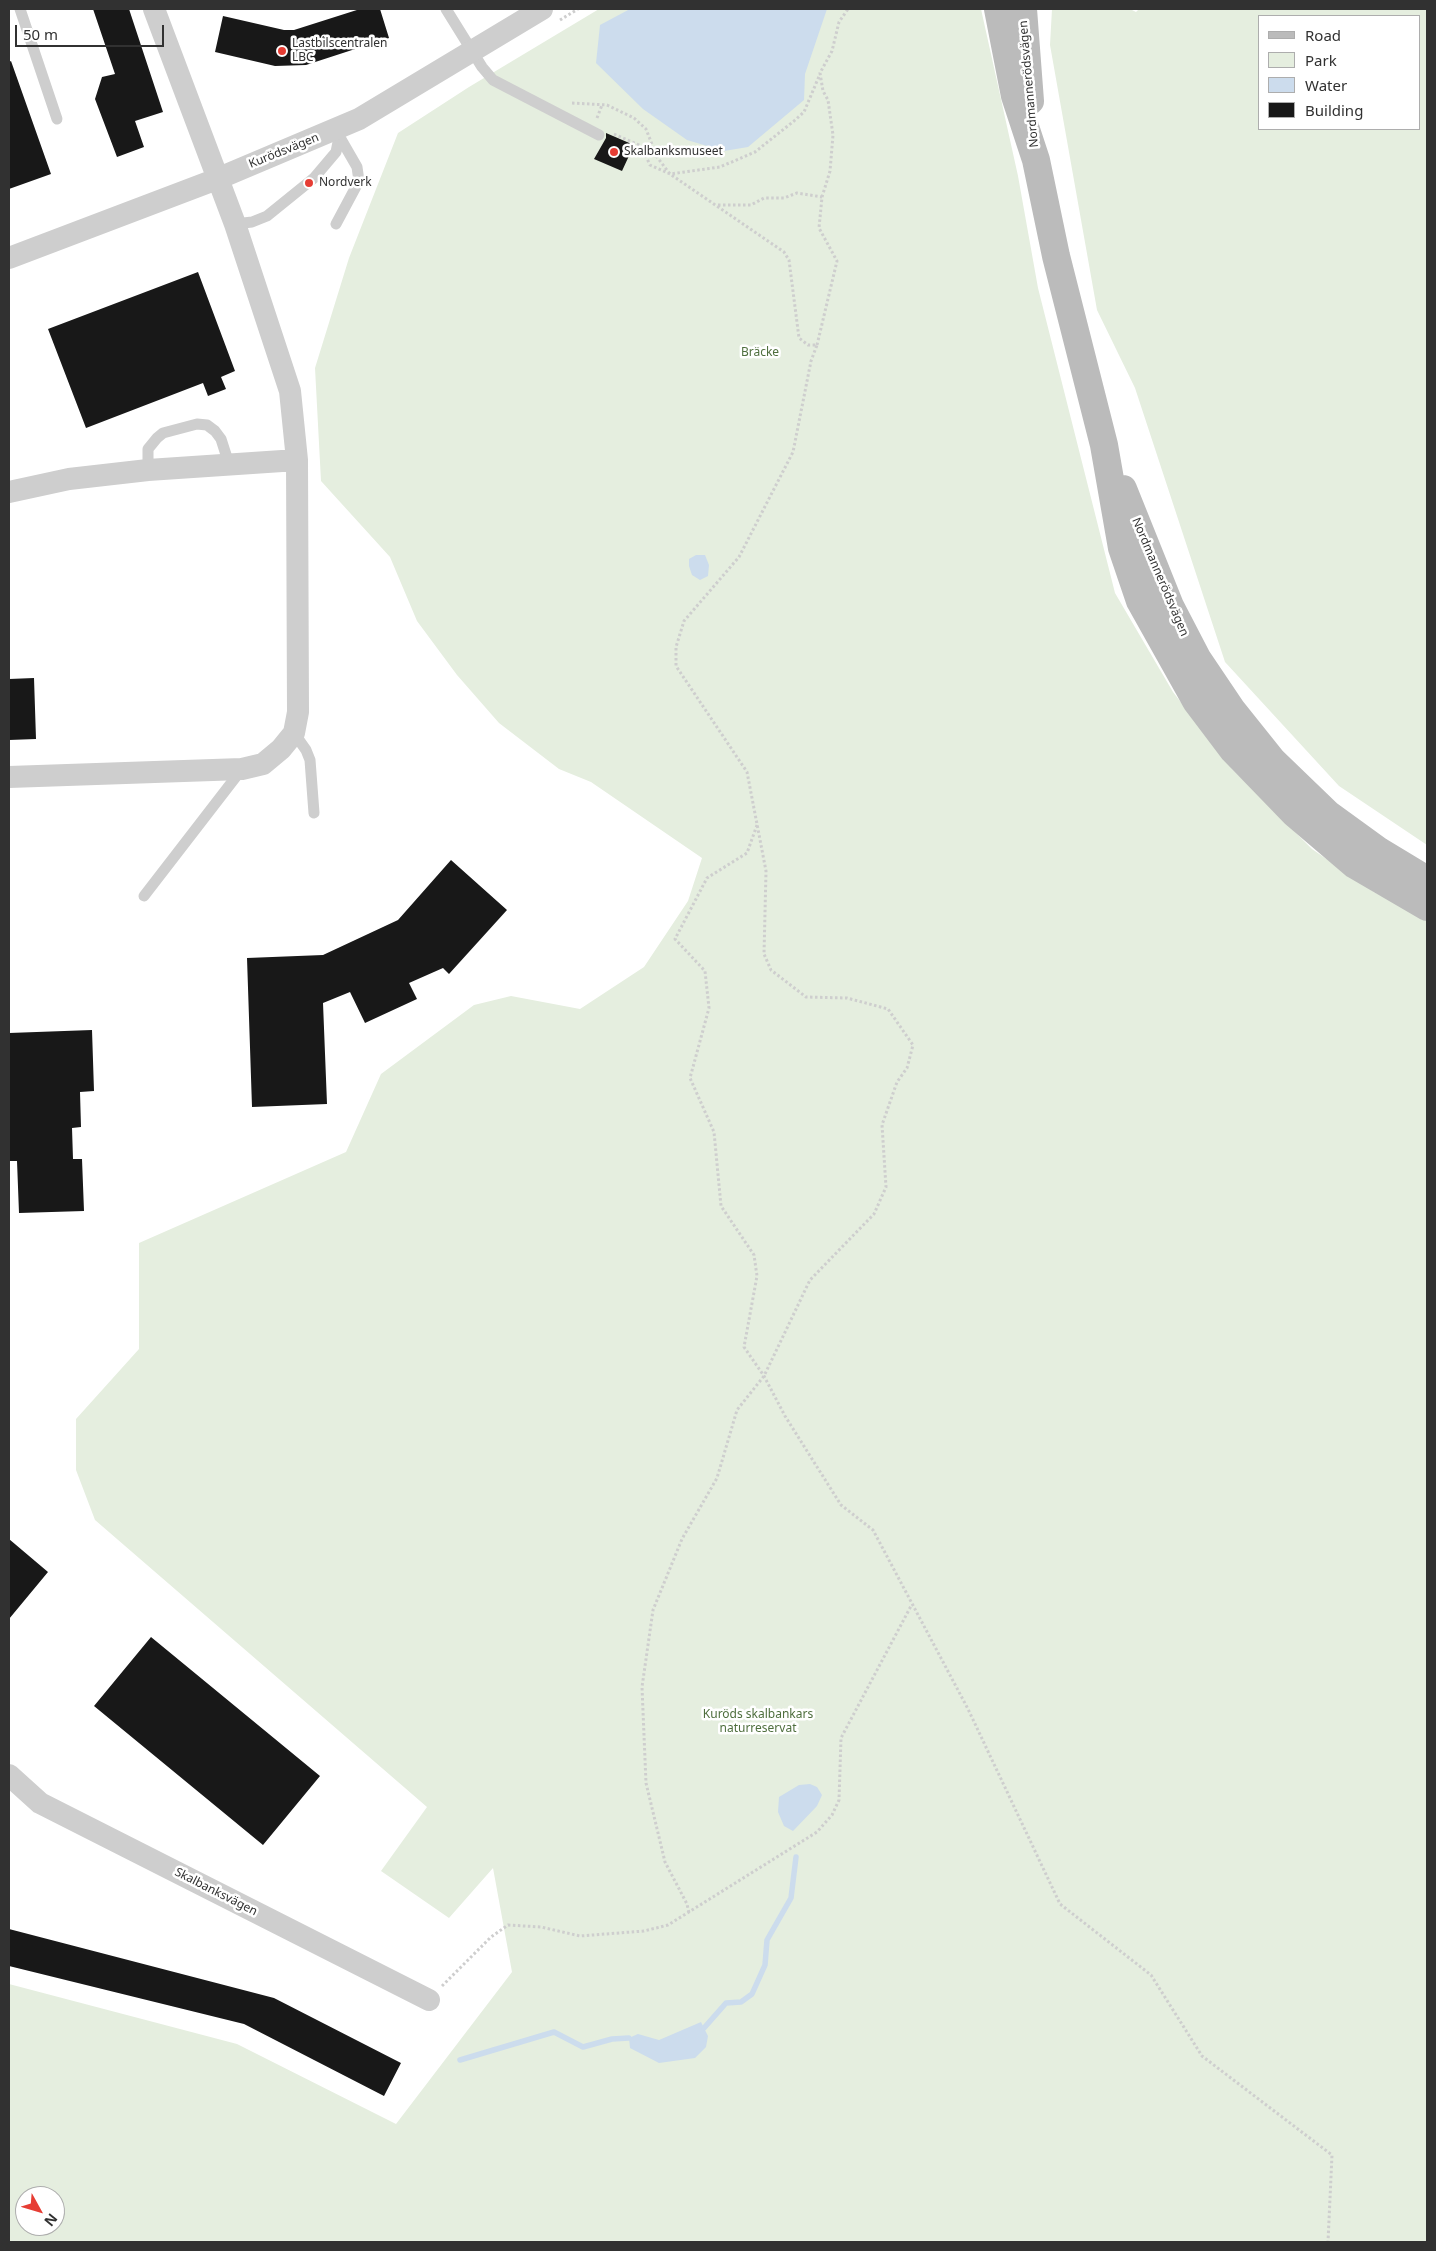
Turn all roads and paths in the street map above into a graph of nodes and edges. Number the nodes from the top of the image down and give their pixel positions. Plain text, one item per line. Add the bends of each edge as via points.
1 (20, 9) edge
2 (154, 9) edge
3 (446, 9) edge
4 (542, 9) edge
5 (848, 9) edge
6 (998, 9) edge
7 (1023, 9) edge
8 (473, 52) junction
9 (820, 73) junction
10 (545, 108) junction
11 (57, 119) dead end
12 (336, 130) junction
13 (599, 135) dead end
14 (632, 141) dead end
15 (1036, 160) junction
16 (670, 174) junction
17 (217, 179) junction
18 (822, 197) junction
19 (716, 205) junction
20 (235, 224) junction
21 (336, 224) dead end
22 (9, 258) edge
23 (817, 345) junction
24 (1104, 446) junction
25 (297, 460) junction
26 (229, 464) junction
27 (148, 470) junction
28 (9, 492) edge
29 (294, 733) junction
30 (242, 769) junction
31 (9, 777) edge
32 (314, 813) dead end
33 (757, 824) junction
34 (1427, 880) edge
35 (144, 896) dead end
36 (1427, 907) edge
37 (764, 1376) junction
38 (911, 1606) junction
39 (9, 1775) edge
40 (689, 1913) junction
41 (429, 2000) joint
42 (1328, 2242) edge

1 - 11 lane
2 - 17 street
3 - 8 lane
4 - 8 street, Kurödsvägen
5 - 9 path via 839,22 832,51
6 - 15 main road, Nordmannerödsvägen via 1015,96
7 - 15 main road, Nordmannerödsvägen
8 - 10 lane via 493,80
8 - 12 street, Kurödsvägen via 359,120
9 - 16 path via 804,112 754,152 720,167
9 - 18 path via 833,135 830,171
10 - 13 lane
10 - 16 path via 556,102 606,105 634,118 646,129 657,157
12 - 17 street, Kurödsvägen
12 - 20 lane via 336,152 314,178 267,216
12 - 21 lane via 357,167 359,181
14 - 16 path via 641,146 650,165
15 - 24 main road, Nordmannerödsvägen via 1056,256
16 - 19 path
17 - 20 street
17 - 22 street, Kurödsvägen
18 - 19 path via 797,193 784,198 764,198 751,205
18 - 23 path via 819,228 836,261
19 - 23 path via 784,252 789,260 799,338 808,345
20 - 25 street via 290,391
23 - 33 path via 792,452 739,557 684,621 676,647 676,666 686,684 747,772
24 - 34 main road, Nordmannerödsvägen via 1170,606 1197,658 1232,710 1272,760 1328,814 1379,852
24 - 36 main road, Nordmannerödsvägen via 1122,548 1140,601 1196,701 1233,750 1294,812 1355,865
25 - 26 street
25 - 29 street via 298,712
26 - 27 street
26 - 27 lane via 215,431 207,425 197,424 163,433 157,438 148,449
27 - 28 street via 69,479
29 - 30 street via 263,764
29 - 32 lane via 310,760
30 - 31 street
30 - 35 lane
33 - 37 path via 746,853 707,878 675,939 705,971 709,1008 690,1078 714,1132 721,1206 754,1255 757,1276 744,1347
33 - 37 path via 766,870 764,954 771,970 806,997 848,998 888,1009 913,1045 907,1068 897,1082 882,1125 886,1187 874,1214 810,1280
37 - 38 path via 840,1505 874,1530
37 - 40 path via 737,1410 717,1478 682,1539 653,1610 642,1687 646,1783 665,1862
38 - 40 path via 841,1738 839,1800 832,1815 817,1832
38 - 42 path via 968,1709 1060,1904 1151,1975 1202,2056 1332,2154
39 - 41 street, Skalbanksvägen via 40,1803
40 - 41 path via 668,1925 644,1931 580,1936 541,1927 508,1925 491,1937

